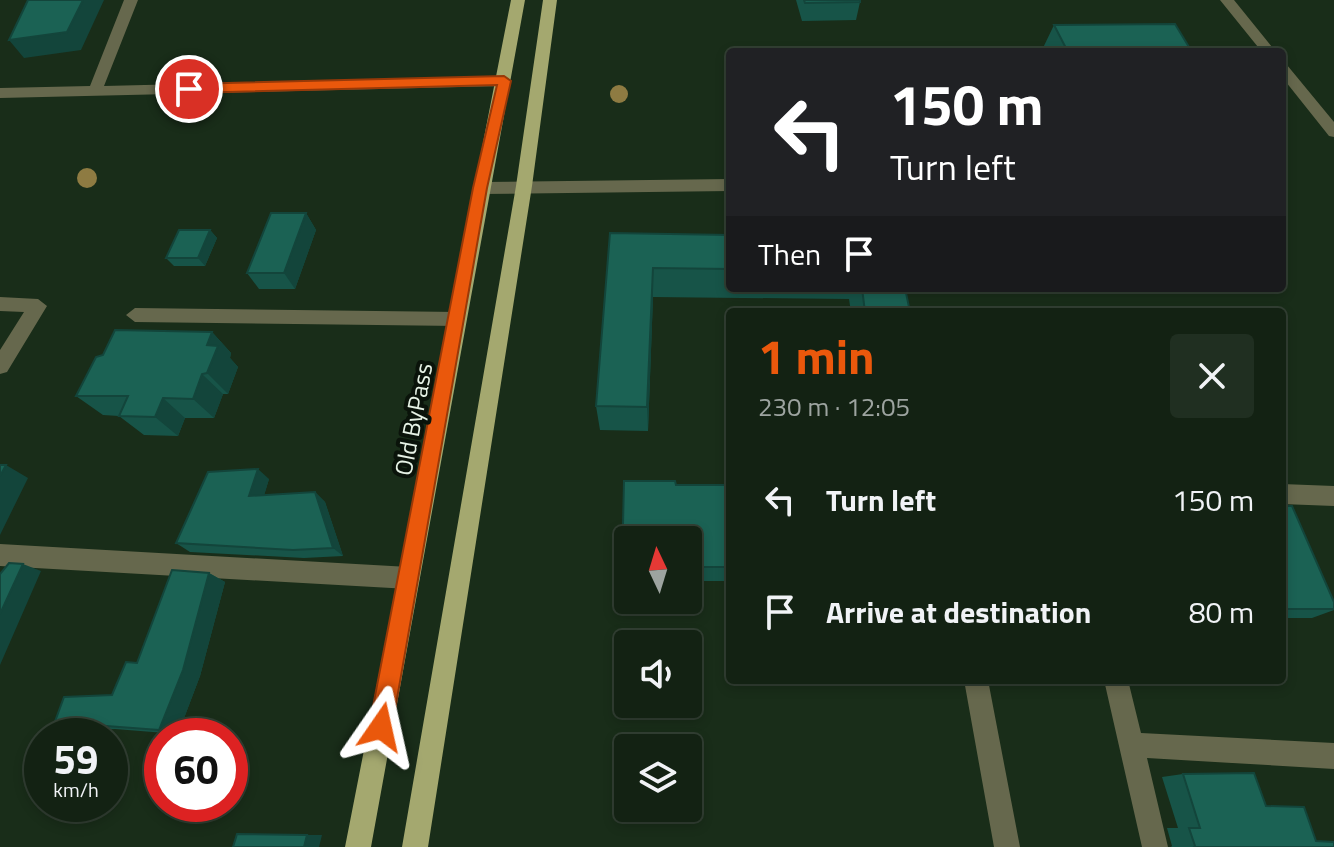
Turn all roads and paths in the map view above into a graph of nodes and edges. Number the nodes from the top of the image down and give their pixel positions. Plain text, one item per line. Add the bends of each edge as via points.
1 (131, 0) edge
2 (518, 0) edge
3 (550, 0) edge
4 (1227, 0) edge
5 (1266, 48) edge
6 (1286, 73) edge
7 (504, 81) junction
8 (95, 91) junction
9 (0, 93) edge
10 (1334, 132) edge
11 (726, 185) edge
12 (524, 186) junction
13 (480, 188) junction
14 (0, 304) edge
15 (135, 315) dead end
16 (458, 319) junction
17 (0, 366) edge
18 (1286, 494) edge
19 (1334, 496) edge
20 (0, 555) edge
21 (409, 578) junction
22 (977, 684) edge
23 (1117, 684) edge
24 (1131, 745) junction
25 (1334, 756) edge
26 (358, 847) edge
27 (415, 847) edge
28 (1007, 847) edge
29 (1155, 847) edge

1 - 8 street
2 - 7 main road, Old ByPass
3 - 12 main road
4 - 5 street
6 - 10 street
7 - 8 street
7 - 13 main road, Old ByPass
8 - 9 street
11 - 12 street
12 - 13 street
12 - 27 main road
13 - 16 main road, Old ByPass
14 - 17 street via 38,306
15 - 16 street
16 - 21 main road, Old ByPass
18 - 19 street
20 - 21 street
21 - 26 main road, Old ByPass
22 - 28 street
23 - 24 street
24 - 25 street
24 - 29 street

